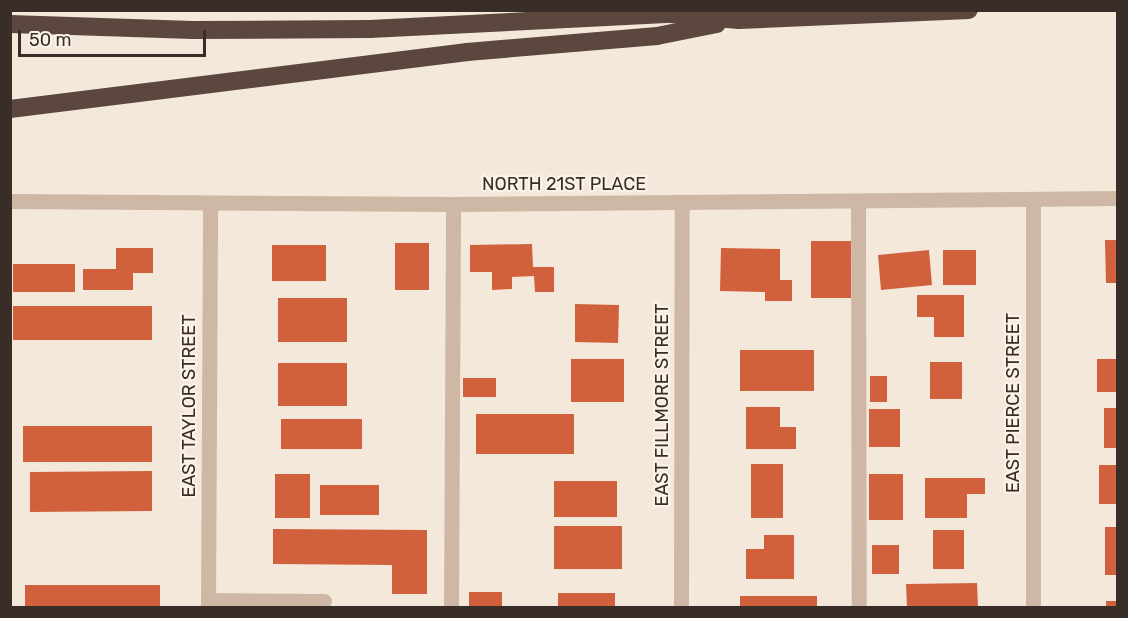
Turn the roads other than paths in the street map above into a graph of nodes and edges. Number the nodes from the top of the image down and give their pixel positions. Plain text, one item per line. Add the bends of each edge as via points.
1 (969, 10) edge
2 (739, 20) junction
3 (10, 24) edge
4 (10, 109) edge
5 (1118, 198) edge
6 (1032, 199) junction
7 (10, 201) edge
8 (858, 201) junction
9 (453, 204) junction
10 (682, 204) junction
11 (210, 205) junction
12 (324, 601) dead end
13 (208, 604) edge
14 (451, 608) edge
15 (681, 608) edge
16 (859, 608) edge
17 (1033, 608) edge

1 - 2 highway
2 - 3 highway via 671,14 370,29 205,30
2 - 4 highway via 657,36 467,52
5 - 6 street, NORTH 21ST PLACE
6 - 8 street, NORTH 21ST PLACE
6 - 17 street, EAST PIERCE STREET
7 - 11 street, NORTH 21ST PLACE
8 - 10 street, NORTH 21ST PLACE
8 - 16 street
9 - 10 street, NORTH 21ST PLACE
9 - 11 street, NORTH 21ST PLACE
9 - 14 street
10 - 15 street, EAST FILLMORE STREET
11 - 13 street, EAST TAYLOR STREET
12 - 13 street

